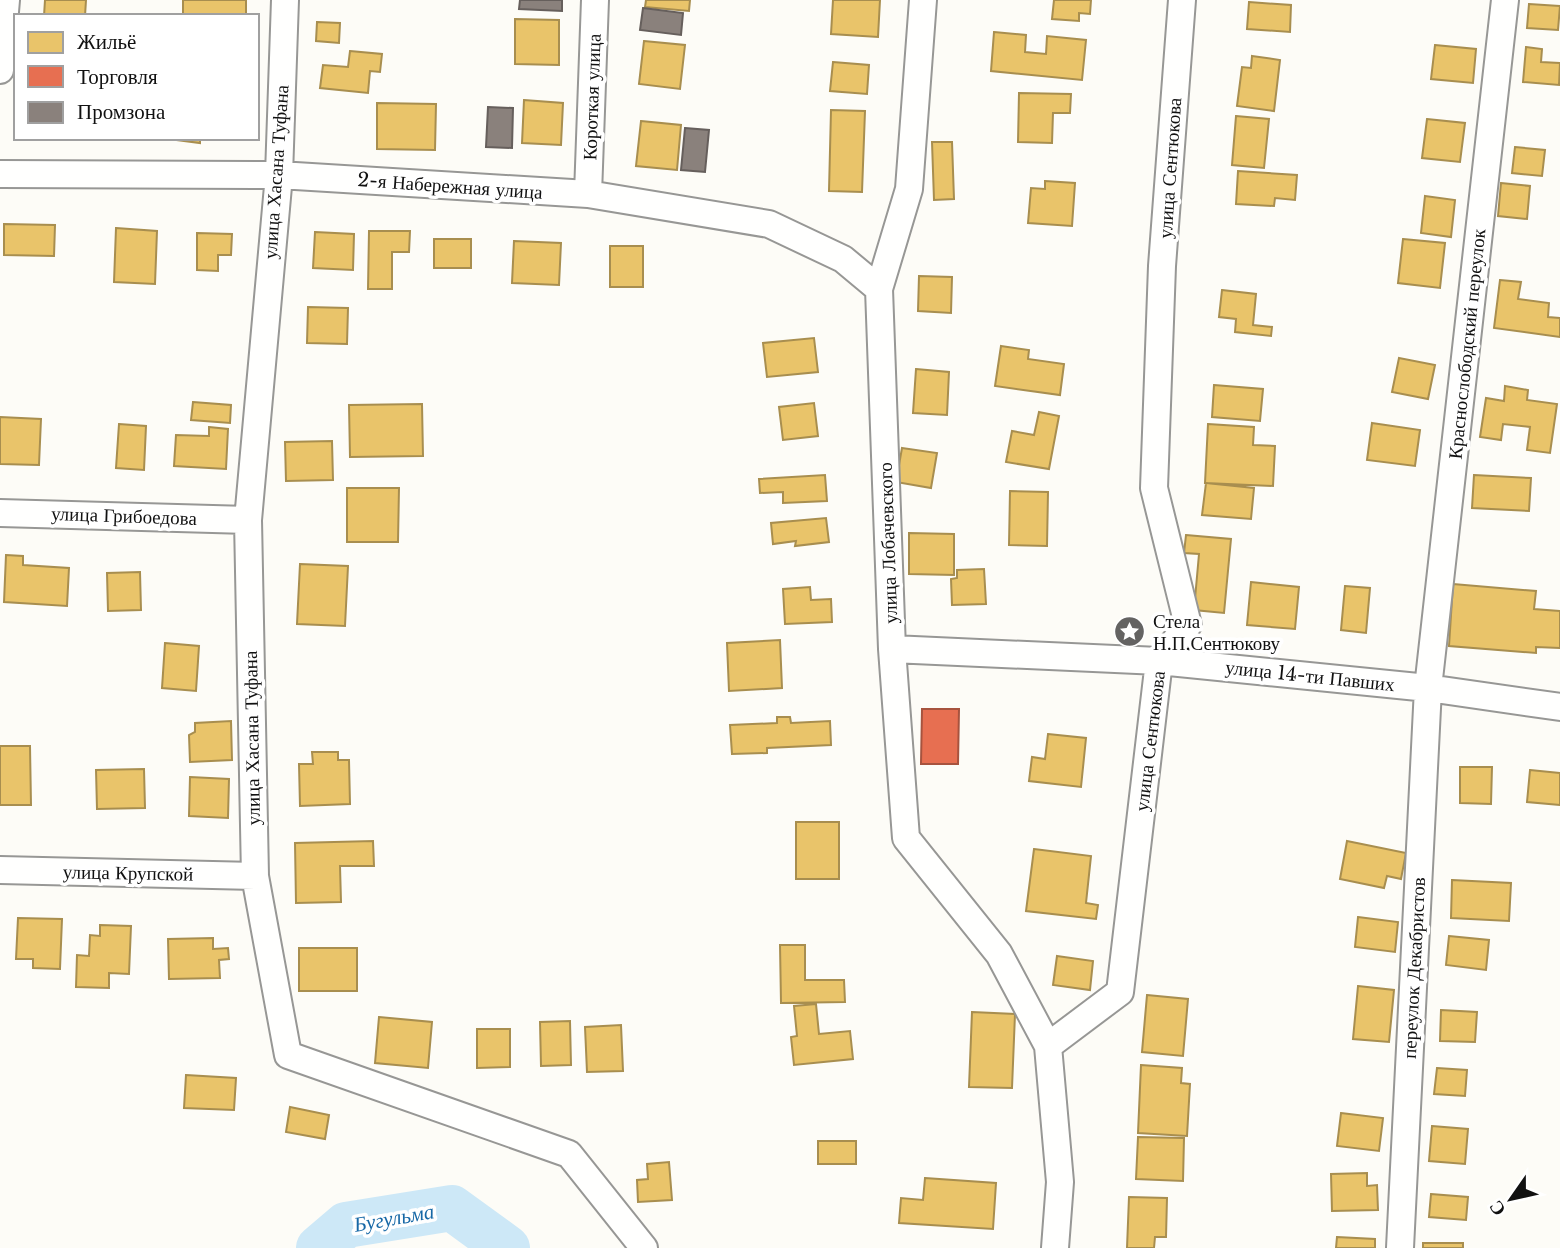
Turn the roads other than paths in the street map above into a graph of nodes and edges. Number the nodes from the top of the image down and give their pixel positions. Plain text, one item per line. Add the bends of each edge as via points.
1 (6, 0) edge
2 (285, 0) edge
3 (595, 0) edge
4 (923, 0) edge
5 (1182, 0) edge
6 (1505, 0) edge
7 (0, 70) edge
8 (0, 174) edge
9 (279, 175) junction
10 (588, 194) junction
11 (879, 289) junction
12 (0, 513) edge
13 (248, 520) junction
14 (892, 649) junction
15 (1159, 661) junction
16 (1428, 688) junction
17 (1560, 707) edge
18 (0, 870) edge
19 (255, 876) junction
20 (1048, 1046) junction
21 (644, 1248) edge
22 (1055, 1248) edge
23 (1399, 1248) edge

1 - 7 street
2 - 9 street, улица Хасана Туфана
3 - 10 street, Короткая улица
4 - 11 street, улица Лобачевского via 909,189
5 - 15 street, улица Сентюкова via 1162,266 1154,488 1188,625
6 - 16 street, Краснослободский переулок
8 - 9 street, 2-я Набережная улица
9 - 10 street, 2-я Набережная улица
9 - 13 street, улица Хасана Туфана
10 - 11 street, 2-я Набережная улица via 768,224 843,258
11 - 14 street, улица Лобачевского
12 - 13 street, улица Грибоедова
13 - 19 street, улица Хасана Туфана
14 - 15 street, улица 14-ти Павших
14 - 20 street, улица Лобачевского via 906,838 999,954
15 - 16 street, улица 14-ти Павших
15 - 20 street, улица Сентюкова via 1120,992
16 - 17 street, улица 14-ти Павших
16 - 23 street, переулок Декабристов
18 - 19 street, улица Крупской
19 - 21 street, улица Хасана Туфана via 288,1055 569,1154
20 - 22 street via 1060,1181

